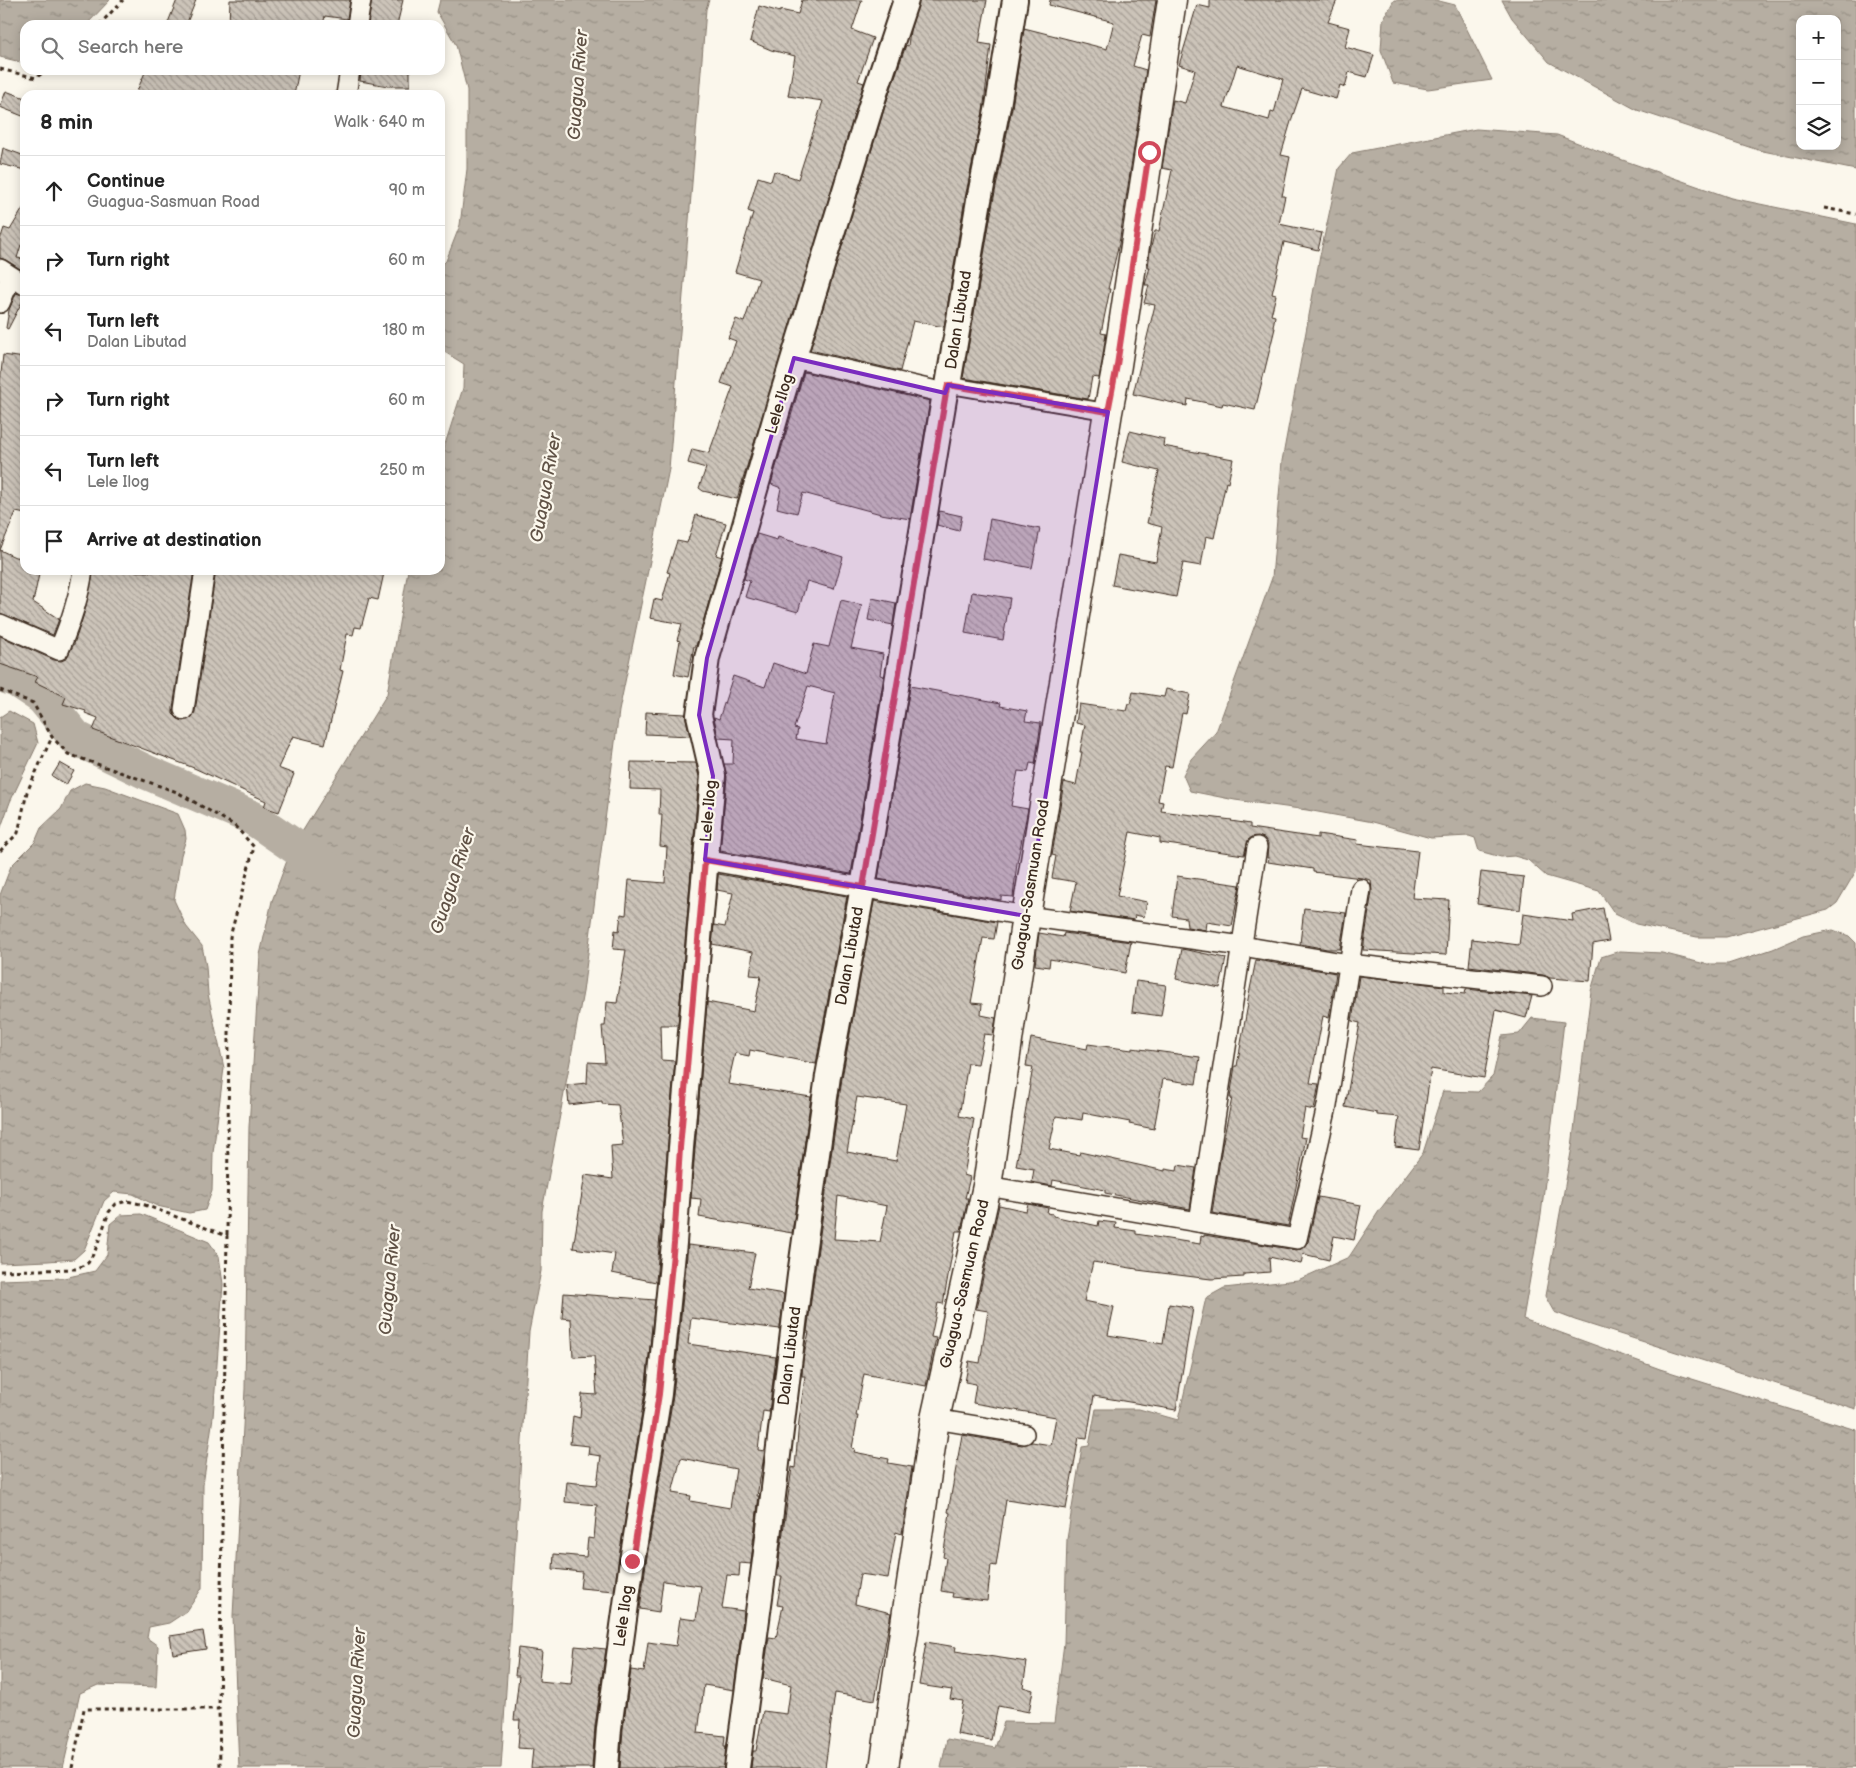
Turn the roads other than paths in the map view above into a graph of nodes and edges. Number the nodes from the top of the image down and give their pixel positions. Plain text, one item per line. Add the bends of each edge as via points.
1 (361, 0) edge
2 (906, 0) edge
3 (1015, 0) edge
4 (1172, 0) edge
5 (359, 20) edge
6 (349, 75) edge
7 (347, 90) edge
8 (12, 277) edge
9 (0, 303) edge
10 (794, 358) junction
11 (947, 389) junction
12 (1108, 412) junction
13 (82, 575) edge
14 (205, 575) edge
15 (0, 624) edge
16 (184, 710) dead end
17 (1257, 847) dead end
18 (705, 860) junction
19 (863, 887) junction
20 (1361, 889) dead end
21 (1026, 916) junction
22 (1242, 946) junction
23 (1349, 964) junction
24 (1542, 986) dead end
25 (988, 1186) junction
26 (1199, 1222) junction
27 (935, 1419) junction
28 (1024, 1434) dead end
29 (606, 1768) edge
30 (737, 1768) edge
31 (884, 1768) edge

1 - 5 street
2 - 10 street, Lele Ilog
3 - 11 street, Dalan Libutad
4 - 12 main road, Guagua-Sasmuan Road
6 - 7 street
8 - 9 street
10 - 11 street
10 - 18 street, Lele Ilog via 707,658 699,715 713,776
11 - 12 street
11 - 19 street, Dalan Libutad
12 - 21 main road, Guagua-Sasmuan Road
13 - 15 street via 72,618 59,650
14 - 16 street
17 - 22 street
18 - 19 street
18 - 29 street, Lele Ilog via 659,1394 632,1561
19 - 21 street
19 - 30 street, Dalan Libutad via 827,1086
20 - 23 street
21 - 22 street
21 - 25 main road, Guagua-Sasmuan Road
22 - 23 street
22 - 26 street
23 - 24 street
23 - 26 street via 1327,1106 1297,1239
25 - 26 street
25 - 27 main road, Guagua-Sasmuan Road
27 - 28 street
27 - 31 main road, Guagua-Sasmuan Road

